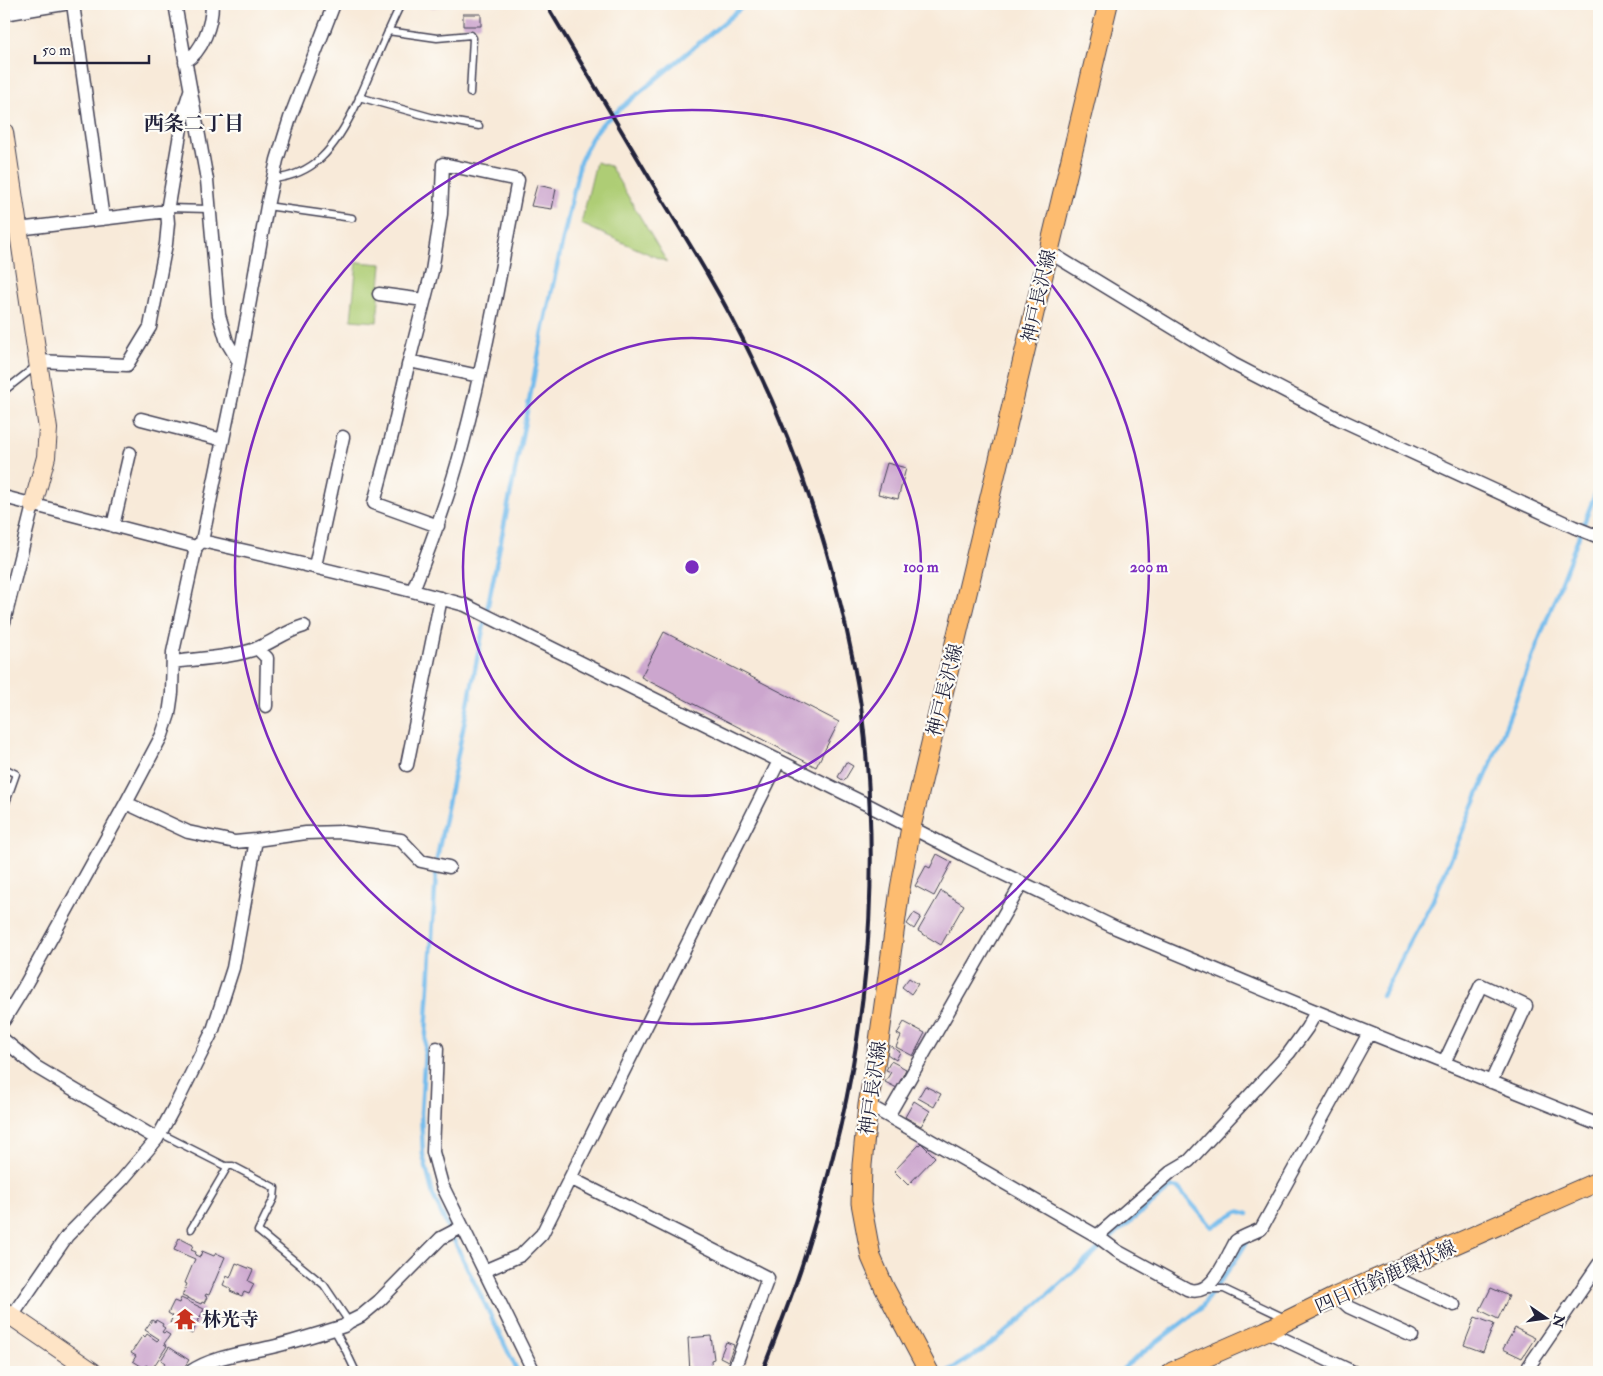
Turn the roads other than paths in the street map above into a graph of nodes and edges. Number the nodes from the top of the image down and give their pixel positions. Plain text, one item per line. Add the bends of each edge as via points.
1 (64, 4) edge
2 (72, 4) edge
3 (175, 4) edge
4 (212, 4) edge
5 (334, 4) edge
6 (401, 4) edge
7 (1108, 4) edge
8 (4, 14) edge
9 (388, 32) junction
10 (185, 62) junction
11 (190, 91) junction
12 (470, 93) dead end
13 (359, 98) junction
14 (479, 126) dead end
15 (4, 132) edge
16 (6, 159) edge
17 (273, 179) junction
18 (266, 206) junction
19 (209, 209) junction
20 (167, 210) junction
21 (352, 218) dead end
22 (103, 219) junction
23 (18, 229) junction
24 (1048, 252) junction
25 (380, 294) dead end
26 (424, 300) junction
27 (409, 361) junction
28 (38, 362) junction
29 (239, 362) junction
30 (479, 376) junction
31 (4, 392) edge
32 (141, 419) dead end
33 (343, 437) dead end
34 (223, 440) junction
35 (130, 453) dead end
36 (4, 497) edge
37 (33, 506) junction
38 (113, 526) junction
39 (438, 526) junction
40 (1597, 537) edge
41 (199, 544) junction
42 (314, 566) junction
43 (413, 590) junction
44 (441, 598) junction
45 (4, 622) edge
46 (304, 626) dead end
47 (257, 648) junction
48 (173, 662) junction
49 (266, 706) dead end
50 (778, 761) junction
51 (407, 765) dead end
52 (4, 768) edge
53 (126, 803) junction
54 (4, 808) edge
55 (911, 827) junction
56 (256, 840) junction
57 (449, 867) dead end
58 (1022, 883) junction
59 (1316, 1012) junction
60 (4, 1020) edge
61 (1369, 1033) junction
62 (4, 1040) edge
63 (437, 1048) dead end
64 (1444, 1063) junction
65 (1491, 1082) junction
66 (868, 1105) junction
67 (888, 1116) junction
68 (1599, 1125) edge
69 (159, 1136) junction
70 (228, 1166) junction
71 (570, 1178) junction
72 (1599, 1181) edge
73 (461, 1227) junction
74 (191, 1228) dead end
75 (1099, 1237) junction
76 (1599, 1264) edge
77 (484, 1271) junction
78 (1387, 1274) junction
79 (1204, 1289) junction
80 (1337, 1296) junction
81 (1454, 1305) dead end
82 (8, 1313) edge
83 (1288, 1320) junction
84 (349, 1322) junction
85 (334, 1329) junction
86 (1266, 1331) junction
87 (1412, 1336) dead end
88 (928, 1371) edge
89 (93, 1372) edge
90 (190, 1372) edge
91 (356, 1372) edge
92 (534, 1372) edge
93 (733, 1372) edge
94 (1172, 1372) edge
95 (1353, 1372) edge
96 (1525, 1372) edge

1 - 8 street
2 - 22 street
3 - 10 street
4 - 10 street via 204,40
5 - 17 street via 290,118
6 - 9 lane
7 - 24 main road, 神戸長沢線
9 - 12 lane via 437,38 471,35
9 - 13 lane
10 - 11 street
11 - 19 street via 207,180
11 - 20 street
13 - 14 lane
13 - 17 lane via 347,124 321,158 289,177
15 - 16 street
16 - 23 street
17 - 18 street
18 - 21 lane
18 - 29 street
19 - 20 lane
19 - 29 street via 219,315 227,342
20 - 22 street
20 - 28 street via 166,244 150,326 127,365
22 - 23 street
23 - 28 street
24 - 40 street via 1233,364 1292,395
24 - 55 main road, 神戸長沢線
25 - 26 street
26 - 27 street
26 - 30 street via 441,214 443,164 518,180
27 - 30 street
27 - 39 street via 374,502
28 - 31 lane
28 - 37 street via 48,428 46,457
29 - 34 street
30 - 39 street
32 - 34 street
33 - 42 street
34 - 41 street
35 - 38 street
36 - 37 street
37 - 38 street
37 - 45 street
38 - 41 street
39 - 43 street
41 - 42 street
41 - 48 street
42 - 43 street
43 - 44 street
44 - 50 street via 476,610
44 - 51 street
46 - 47 street
47 - 48 street
47 - 49 street via 267,658
48 - 53 street via 169,714 162,735
50 - 55 street
50 - 71 street
52 - 54 lane via 16,774
53 - 56 street via 188,832 235,842
53 - 60 street
55 - 58 street
55 - 66 main road, 神戸長沢線
56 - 57 street via 342,832 401,840 421,861
56 - 69 street via 233,968 213,1030
58 - 59 street via 1116,928
58 - 67 street
59 - 61 street
59 - 75 street via 1289,1053 1189,1161 1172,1172
61 - 64 street
61 - 79 street via 1262,1229 1236,1242
62 - 69 street via 36,1067
63 - 73 street via 433,1152 442,1185
64 - 65 street
64 - 65 street via 1481,985 1526,1006
65 - 68 street
66 - 67 street
66 - 88 main road, 神戸長沢線 via 861,1203 871,1257
67 - 75 street
69 - 70 lane
69 - 82 street via 122,1180 67,1236
70 - 74 lane
70 - 84 lane via 275,1188 274,1198 258,1231 324,1285
71 - 77 street via 542,1234 532,1246 521,1255
71 - 93 street via 768,1278
72 - 78 main road, 四日市鈴鹿環状線
73 - 77 street
73 - 84 street via 441,1238 379,1301
75 - 79 street via 1187,1289 1194,1292
76 - 96 street
77 - 92 street
78 - 80 main road, 四日市鈴鹿環状線
78 - 81 street
79 - 83 lane via 1224,1289
80 - 83 main road, 四日市鈴鹿環状線
80 - 87 street via 1349,1307
82 - 89 street
83 - 86 main road, 四日市鈴鹿環状線
84 - 85 street
85 - 90 street via 216,1360
85 - 91 lane
86 - 94 main road, 四日市鈴鹿環状線
86 - 95 street

